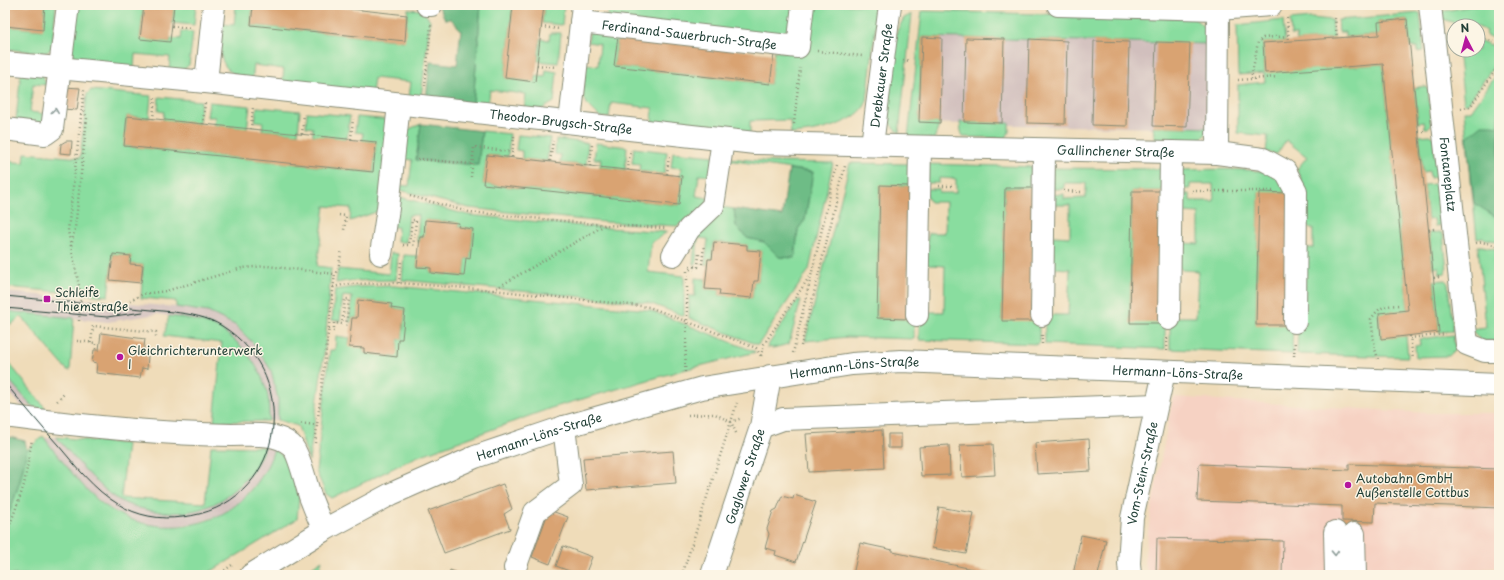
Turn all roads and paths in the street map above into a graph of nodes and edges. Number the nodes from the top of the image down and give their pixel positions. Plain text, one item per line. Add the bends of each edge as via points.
1 (68, 5) edge
2 (214, 5) edge
3 (427, 5) edge
4 (431, 5) edge
5 (803, 5) edge
6 (890, 5) edge
7 (1058, 5) edge
8 (1430, 5) edge
9 (1212, 7) edge
10 (1279, 11) edge
11 (1335, 18) dead end
12 (576, 19) edge
13 (172, 26) dead end
14 (542, 27) dead end
15 (196, 29) dead end
16 (1288, 36) junction
17 (1337, 38) dead end
18 (1486, 39) edge
19 (1289, 41) dead end
20 (1499, 44) edge
21 (800, 48) junction
22 (883, 58) junction
23 (5, 63) edge
24 (537, 65) dead end
25 (1499, 65) edge
26 (553, 67) dead end
27 (60, 69) junction
28 (426, 77) dead end
29 (1277, 77) dead end
30 (1251, 79) junction
31 (1233, 80) dead end
32 (84, 87) dead end
33 (206, 91) junction
34 (155, 94) dead end
35 (82, 104) junction
36 (254, 104) dead end
37 (399, 104) junction
38 (1457, 109) dead end
39 (304, 110) dead end
40 (353, 115) dead end
41 (153, 119) dead end
42 (570, 122) junction
43 (202, 124) dead end
44 (5, 129) edge
45 (251, 129) dead end
46 (514, 132) dead end
47 (302, 134) dead end
48 (553, 136) dead end
49 (351, 140) dead end
50 (724, 140) junction
51 (792, 144) junction
52 (872, 145) junction
53 (920, 147) junction
54 (1044, 150) junction
55 (512, 152) junction
56 (847, 152) junction
57 (1171, 152) junction
58 (1217, 153) junction
59 (591, 155) dead end
60 (512, 157) dead end
61 (629, 159) dead end
62 (418, 160) dead end
63 (550, 162) dead end
64 (668, 163) dead end
65 (472, 164) junction
66 (590, 166) dead end
67 (628, 170) dead end
68 (667, 174) dead end
69 (471, 177) dead end
70 (390, 190) junction
71 (1171, 191) junction
72 (1296, 191) junction
73 (339, 215) dead end
74 (605, 225) junction
75 (689, 229) junction
76 (344, 230) dead end
77 (1470, 243) dead end
78 (409, 245) dead end
79 (1499, 246) edge
80 (71, 247) junction
81 (413, 247) dead end
82 (342, 250) dead end
83 (381, 254) dead end
84 (673, 255) dead end
85 (698, 267) dead end
86 (690, 270) junction
87 (694, 270) dead end
88 (335, 274) junction
89 (812, 274) junction
90 (333, 287) junction
91 (493, 290) junction
92 (130, 301) dead end
93 (1399, 305) dead end
94 (917, 315) dead end
95 (1042, 315) dead end
96 (1169, 319) dead end
97 (79, 321) dead end
98 (687, 322) junction
99 (1295, 322) dead end
100 (346, 327) dead end
101 (328, 330) junction
102 (156, 337) dead end
103 (1457, 339) junction
104 (76, 341) dead end
105 (91, 343) junction
106 (801, 346) dead end
107 (96, 350) dead end
108 (1499, 351) edge
109 (793, 352) dead end
110 (1378, 359) dead end
111 (1412, 359) dead end
112 (1164, 372) junction
113 (685, 375) dead end
114 (770, 376) junction
115 (1499, 385) edge
116 (1156, 405) junction
117 (685, 415) dead end
118 (5, 416) edge
119 (290, 422) dead end
120 (317, 425) junction
121 (564, 427) junction
122 (761, 427) junction
123 (33, 435) dead end
124 (315, 445) dead end
125 (324, 530) junction
126 (5, 539) edge
127 (515, 568) dead end
128 (251, 575) edge
129 (682, 575) edge
130 (712, 575) edge
131 (1130, 575) edge
132 (1336, 575) edge
133 (1355, 575) edge

1 - 27 street
2 - 33 street
3 - 4 street
4 - 28 path via 432,20
5 - 21 street
6 - 22 street, Drebkauer Straße
7 - 9 street
8 - 103 street, Fontaneplatz
9 - 10 street
9 - 58 street
10 - 16 path
11 - 17 path
12 - 14 path
12 - 21 street, Ferdinand-Sauerbruch-Straße
12 - 42 street
13 - 15 path
16 - 19 path
16 - 30 path via 1263,38 1258,42
18 - 20 path
21 - 22 path
21 - 51 path
22 - 52 street, Drebkauer Straße
23 - 27 street, Theodor-Brugsch-Straße
24 - 26 path
25 - 38 path via 1470,107
27 - 33 street, Theodor-Brugsch-Straße
44 -> 27 street via 45,134 52,129
29 - 30 path
30 - 31 path
32 - 35 path
33 - 37 street, Theodor-Brugsch-Straße
33 - 43 path
34 - 41 path
35 - 80 path via 68,231
35 - 80 path via 87,118
36 - 45 path
37 - 42 street, Theodor-Brugsch-Straße
37 - 70 street
39 - 47 path
40 - 49 path
42 - 50 street, Theodor-Brugsch-Straße
46 - 55 path
48 - 63 path
50 - 51 street, Theodor-Brugsch-Straße
50 - 75 street via 713,206
51 - 56 street, Theodor-Brugsch-Straße
52 - 53 street, Gallinchener Straße
52 - 56 street, Theodor-Brugsch-Straße
53 - 54 street, Gallinchener Straße
53 - 94 street
54 - 57 street, Gallinchener Straße
54 - 95 street
55 - 60 path
55 - 65 path via 474,147
56 - 89 path via 839,160
56 - 106 path
57 - 58 street, Gallinchener Straße
57 - 71 street
58 - 72 street via 1263,159 1285,170
59 - 66 path
61 - 67 path
62 - 65 path
64 - 68 path
65 - 69 path
70 - 74 path via 469,212
70 - 83 street
71 - 72 path
71 - 96 street
72 - 99 street
73 - 76 path via 346,216
74 - 75 path
74 - 91 path
75 - 84 street
77 - 79 path via 1482,242
78 - 81 path via 412,220 416,220
80 - 97 path via 82,296
82 - 88 path
85 - 86 path via 690,266
86 - 87 path
86 - 98 path via 687,276
88 - 90 path
88 - 92 path via 267,266 242,268 166,292 143,294
89 - 98 path via 764,344 761,356 756,348
89 - 109 path
90 - 91 path via 347,284 399,283
90 - 101 path
91 - 98 path via 650,307
93 - 110 path via 1383,306 1371,319
98 - 113 path
100 - 101 path via 349,299 345,299 342,324 334,323 334,331
101 - 120 path
102 - 105 path via 156,332 93,326
103 - 108 street via 1485,351
103 - 111 path via 1410,337
104 - 105 path
105 - 107 path via 96,343
112 - 114 street, Hermann-Löns-Straße via 901,361 852,364
112 - 115 street, Hermann-Löns-Straße
112 - 116 street, Vom-Stein-Straße
114 - 121 street, Hermann-Löns-Straße via 702,388
114 - 122 street, Gaglower Straße
116 - 122 street via 783,419
116 - 131 street, Vom-Stein-Straße via 1132,518
117 - 129 path via 715,414 731,422
118 - 125 street via 146,432 272,435 292,445
119 - 120 path
120 - 124 path
121 - 125 street, Hermann-Löns-Straße via 475,457 391,494
121 - 127 street via 571,485 535,512
122 - 130 street, Gaglower Straße
123 - 126 path via 24,485
125 - 128 street, Hermann-Löns-Straße
133 -> 132 street via 1344,533

